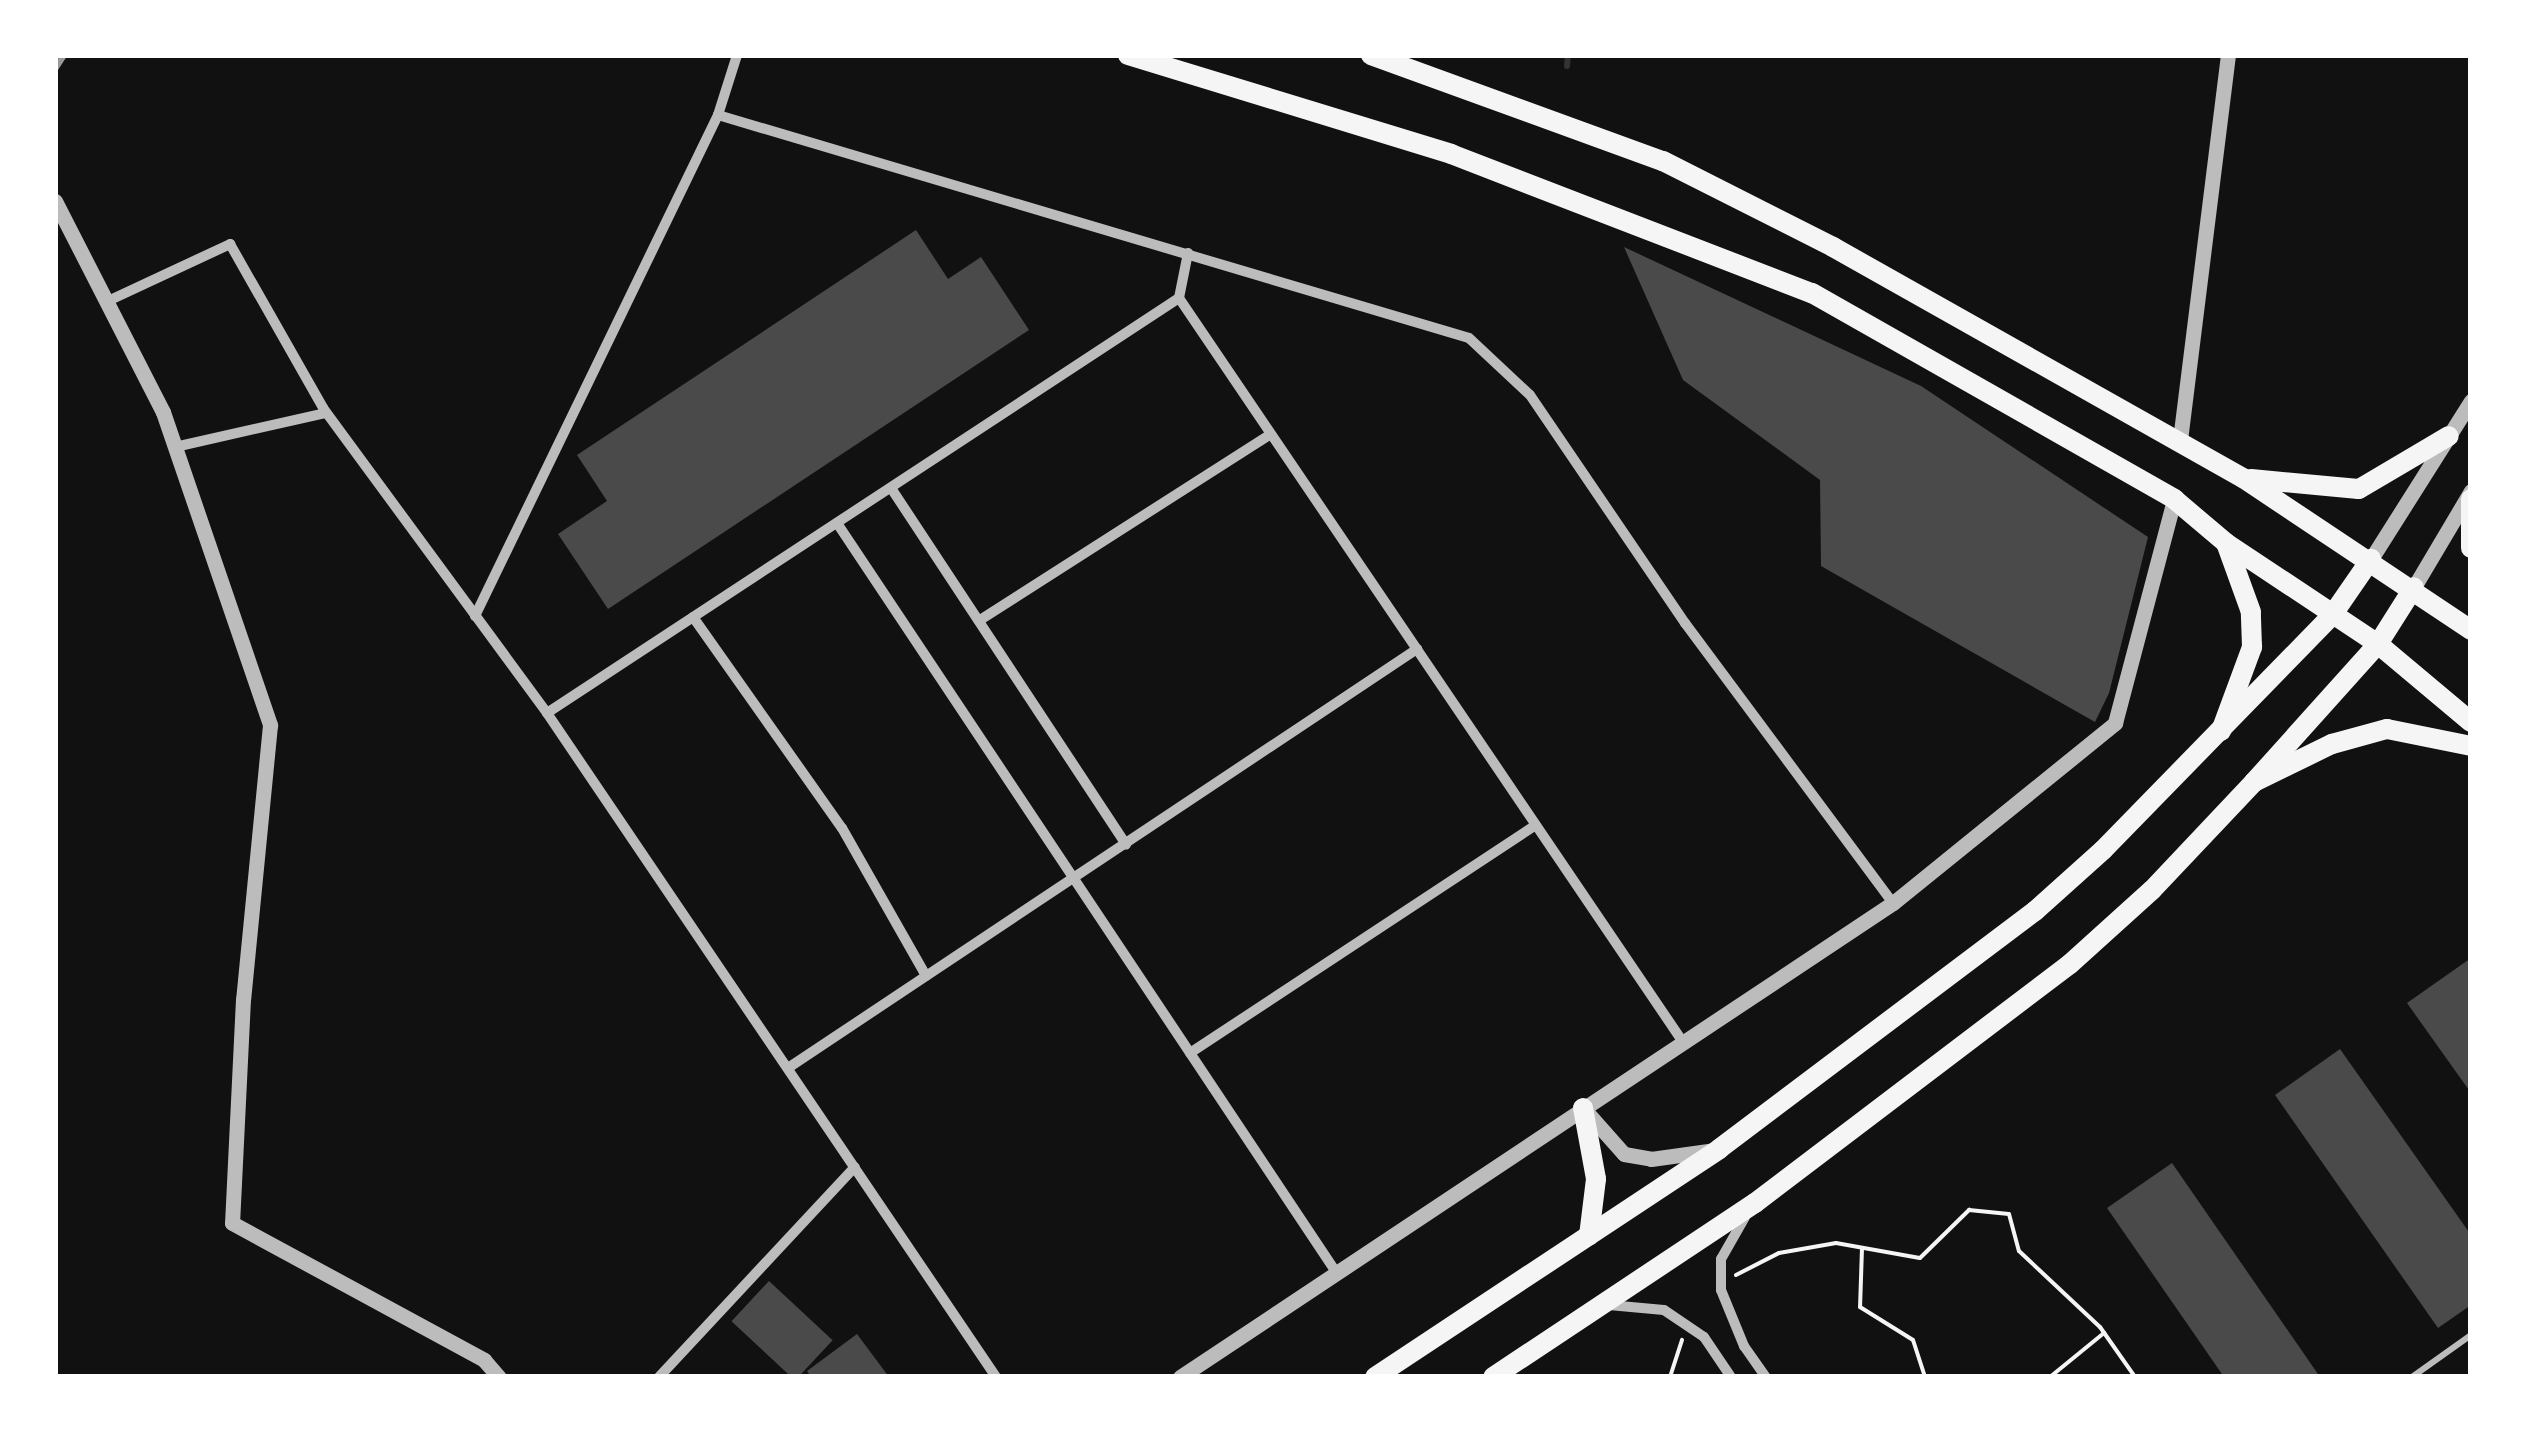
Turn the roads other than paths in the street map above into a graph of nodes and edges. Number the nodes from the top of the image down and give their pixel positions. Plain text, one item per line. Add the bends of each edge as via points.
1 (737, 55) edge
2 (1128, 55) edge
3 (1371, 55) edge
4 (2228, 55) edge
5 (718, 114) junction
6 (55, 201) edge
7 (1188, 253) junction
8 (1179, 298) junction
9 (108, 301) junction
10 (2471, 401) edge
11 (326, 413) junction
12 (1271, 434) junction
13 (2449, 436) junction
14 (2180, 440) junction
15 (175, 447) junction
16 (2243, 478) junction
17 (891, 488) junction
18 (2471, 490) edge
19 (2471, 499) edge
20 (2174, 500) junction
21 (836, 523) junction
22 (2226, 543) junction
23 (2471, 548) edge
24 (2371, 558) junction
25 (2414, 586) junction
26 (2333, 614) junction
27 (475, 616) junction
28 (693, 617) junction
29 (980, 620) junction
30 (2471, 630) edge
31 (2378, 644) junction
32 (1417, 650) junction
33 (547, 714) junction
34 (2471, 722) edge
35 (2221, 732) junction
36 (2471, 746) edge
37 (2254, 782) junction
38 (1536, 825) junction
39 (1126, 845) junction
40 (1074, 878) junction
41 (1893, 903) junction
42 (926, 976) junction
43 (1683, 1042) junction
44 (1190, 1053) junction
45 (788, 1068) junction
46 (1583, 1108) junction
47 (1719, 1149) junction
48 (855, 1167) junction
49 (1756, 1203) junction
50 (1588, 1236) junction
51 (1336, 1272) junction
52 (1603, 1304) junction
53 (2471, 1335) edge
54 (498, 1377) edge
55 (659, 1377) edge
56 (996, 1377) edge
57 (1180, 1377) edge
58 (1374, 1377) edge
59 (1492, 1377) edge
60 (1732, 1377) edge
61 (1766, 1377) edge
62 (2412, 1377) edge

1 - 5 street
2 - 20 main road via 1451,154 1812,294
3 - 14 main road via 1663,161
4 - 14 street
5 - 7 street
5 - 27 street
6 - 9 street
7 - 8 street
7 - 41 street via 1444,328 1498,360
8 - 12 street
8 - 17 street
9 - 11 street via 230,244
9 - 15 street
10 - 13 street
11 - 15 street
11 - 27 street
12 - 29 street
12 - 32 street
13 - 16 main road via 2358,489
13 - 24 street
14 - 16 main road
15 - 54 street via 270,725 243,999 232,1223 484,1360
16 - 24 main road
17 - 21 street
17 - 29 street
18 - 25 street
19 - 23 main road
20 - 22 main road
20 - 41 street via 2115,723
21 - 28 street
21 - 40 street
22 - 26 main road
22 - 35 main road via 2251,612 2252,647
24 - 25 main road
24 - 26 main road
25 - 30 main road
25 - 31 main road
26 - 31 main road
26 - 35 main road
27 - 33 street
28 - 33 street
28 - 42 street via 842,828
29 - 39 street
31 - 34 main road
31 - 37 main road
32 - 38 street
32 - 39 street
33 - 45 street
35 - 47 main road via 2035,911
36 - 37 main road via 2387,729 2332,744
37 - 49 main road via 2152,890 2070,964
38 - 43 street
38 - 44 street
39 - 40 street
40 - 42 street
40 - 44 street
41 - 43 street
42 - 45 street
43 - 46 street
44 - 51 street
45 - 48 street
46 - 47 street via 1624,1154 1651,1159
46 - 50 main road via 1596,1179
46 - 51 street
47 - 50 main road
48 - 55 street
48 - 56 street
49 - 52 main road
49 - 61 street via 1721,1259 1721,1290 1744,1346
50 - 58 main road
51 - 57 street
52 - 59 main road
52 - 60 street via 1664,1310 1704,1338
53 - 62 lane

